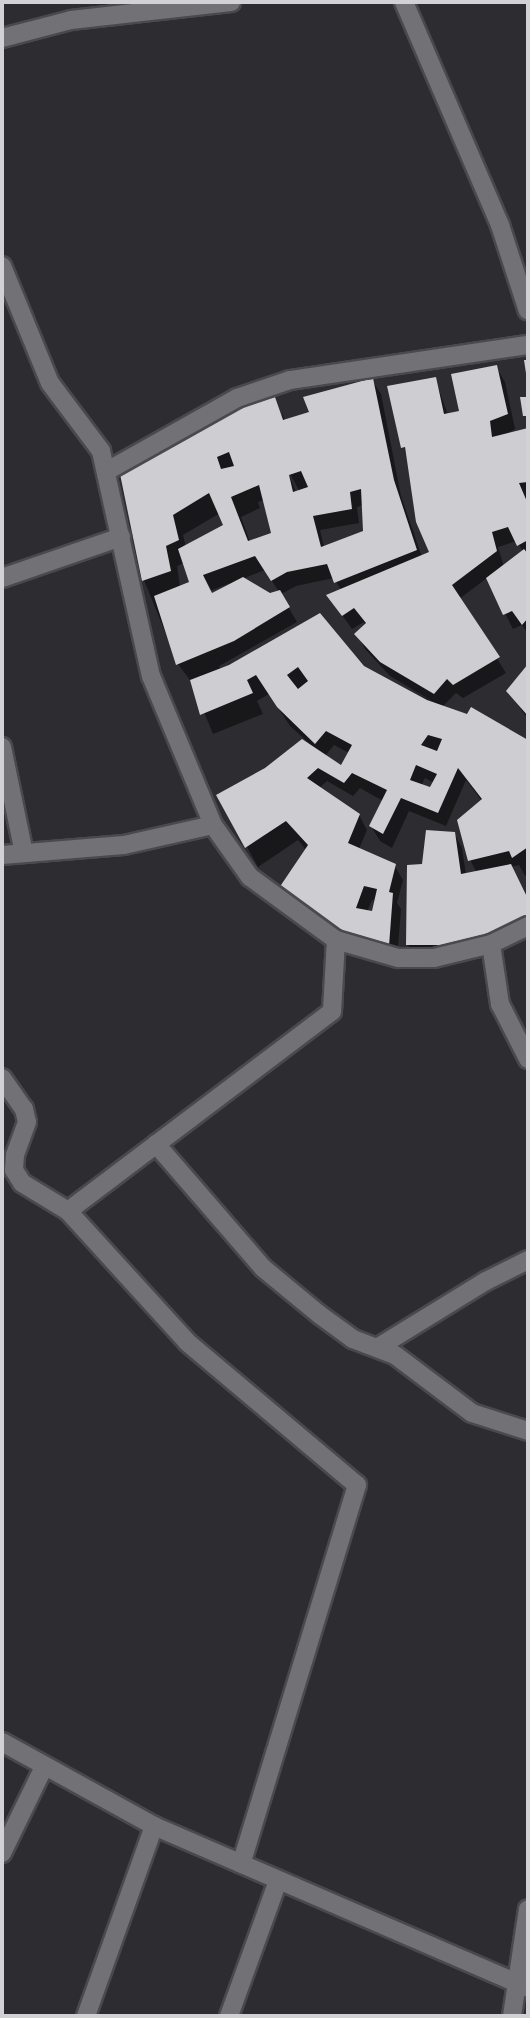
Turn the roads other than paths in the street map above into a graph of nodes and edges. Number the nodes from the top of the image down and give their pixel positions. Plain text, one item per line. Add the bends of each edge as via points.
1 (231, 2) edge
2 (404, 2) edge
3 (2, 38) edge
4 (2, 266) edge
5 (528, 311) edge
6 (528, 345) edge
7 (107, 471) junction
8 (121, 537) junction
9 (2, 578) edge
10 (2, 747) edge
11 (213, 825) junction
12 (24, 853) junction
13 (2, 855) edge
14 (528, 926) edge
15 (336, 940) junction
16 (491, 944) junction
17 (528, 1059) edge
18 (2, 1078) edge
19 (156, 1144) junction
20 (8, 1175) edge
21 (68, 1211) junction
22 (528, 1261) edge
23 (377, 1348) junction
24 (528, 1431) edge
25 (2, 1742) edge
26 (43, 1769) junction
27 (154, 1826) junction
28 (2, 1853) edge
29 (241, 1864) junction
30 (278, 1881) junction
31 (528, 1909) edge
32 (523, 1986) edge
33 (86, 2016) edge
34 (229, 2016) edge
35 (512, 2016) edge

1 - 3 street via 71,20
2 - 5 street via 500,225
4 - 7 street via 42,368 95,441
6 - 7 street via 290,380 237,398
7 - 8 street
8 - 9 street
8 - 11 street via 151,676
10 - 12 street
11 - 12 street via 124,845
11 - 15 street via 250,877
12 - 13 street
14 - 16 street
15 - 16 street via 398,958 434,957
15 - 19 street via 332,1011
16 - 17 street via 499,1004
18 - 20 street via 24,1109 27,1122
19 - 21 street
19 - 23 street via 263,1268 342,1331
20 - 21 street
21 - 29 street via 187,1342 357,1485
22 - 23 street
23 - 24 street via 414,1368 472,1413
25 - 26 street
26 - 27 street
26 - 28 street
27 - 29 street
27 - 33 street
29 - 30 street
30 - 32 street
30 - 34 street
31 - 32 street
32 - 35 street

